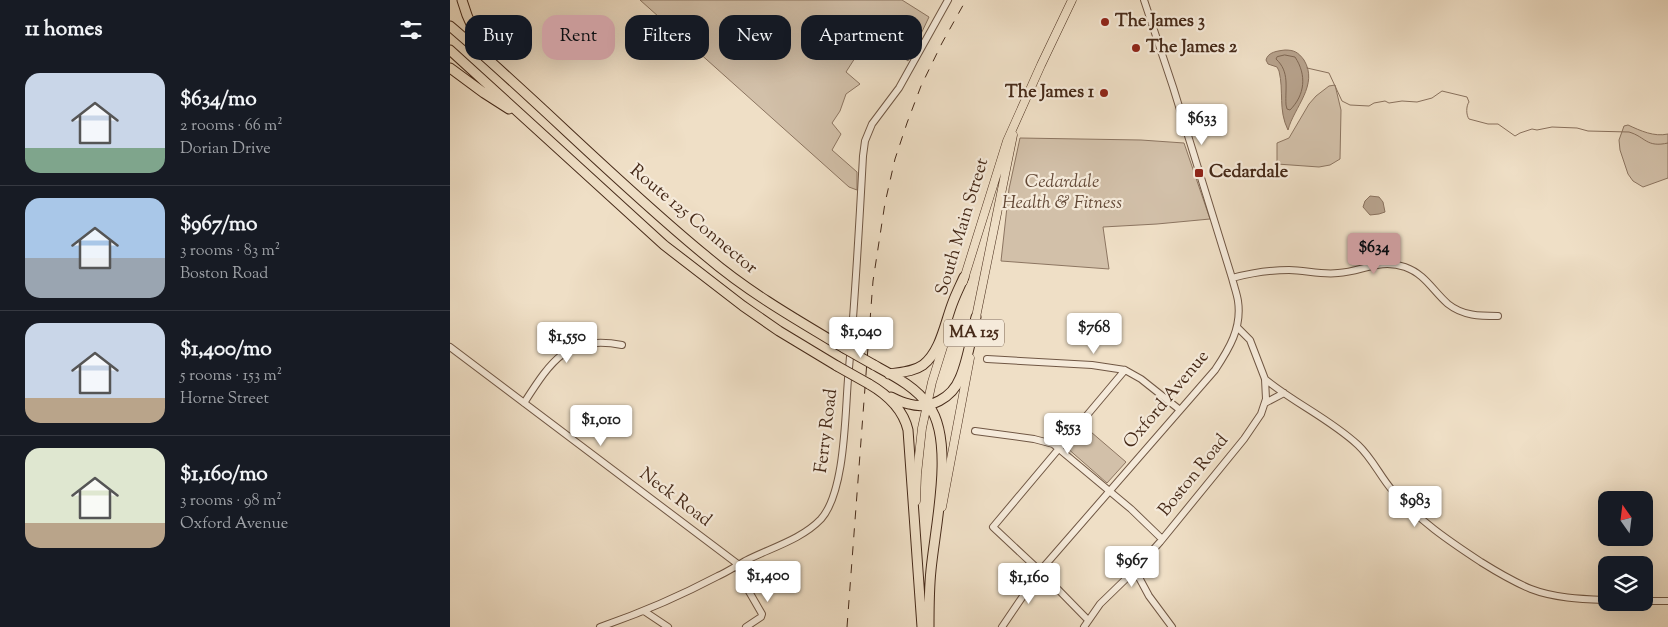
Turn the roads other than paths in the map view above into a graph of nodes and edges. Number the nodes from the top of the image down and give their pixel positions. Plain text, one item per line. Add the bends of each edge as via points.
1 (462, 0) edge
2 (948, 0) edge
3 (1072, 0) edge
4 (1144, 0) edge
5 (450, 26) edge
6 (450, 50) edge
7 (450, 68) edge
8 (500, 70) junction
9 (529, 121) junction
10 (1012, 132) junction
11 (964, 277) junction
12 (1232, 278) junction
13 (1498, 316) dead end
14 (976, 317) junction
15 (1237, 326) junction
16 (622, 345) dead end
17 (450, 347) edge
18 (987, 359) dead end
19 (1125, 370) junction
20 (889, 374) junction
21 (1265, 379) junction
22 (1284, 393) junction
23 (886, 395) junction
24 (524, 403) junction
25 (928, 404) junction
26 (1265, 404) junction
27 (1180, 410) junction
28 (975, 431) dead end
29 (1060, 448) junction
30 (1109, 492) junction
31 (914, 510) junction
32 (936, 530) junction
33 (1162, 539) junction
34 (739, 564) junction
35 (1136, 570) junction
36 (1040, 571) junction
37 (1598, 599) edge
38 (1653, 601) edge
39 (1668, 601) edge
40 (644, 611) junction
41 (1088, 620) junction
42 (600, 627) edge
43 (668, 627) edge
44 (746, 627) edge
45 (922, 627) edge
46 (929, 627) edge
47 (1002, 627) edge
48 (1084, 627) edge
49 (1172, 627) edge

1 - 8 highway via 474,32
2 - 34 street, Ferry Road via 899,88 872,124 866,141 841,460 832,500 827,511 804,533
3 - 10 main road, South Main Street / MA 125
4 - 12 street
5 - 8 highway, Route 125 Connector
6 - 9 highway, Route 125 Connector
7 - 9 highway
8 - 20 highway, Route 125 Connector, bridge via 707,257 768,301
9 - 23 highway, Route 125 Connector, bridge via 664,245 715,286
10 - 11 main road, South Main Street / MA 125
10 - 14 main road, South Main Street / MA 125 via 1014,136
11 - 20 highway via 929,358 914,370
11 - 25 main road, South Main Street / MA 125
12 - 13 street via 1276,270 1341,273 1387,263 1420,275 1446,303 1461,311 1479,316
12 - 15 street, Oxford Avenue via 1238,299
14 - 25 highway via 961,377 947,396
14 - 32 main road, South Main Street / MA 125 via 945,496
15 - 21 street, Boston Road via 1250,340
15 - 27 street, Oxford Avenue via 1225,355
16 - 24 street via 592,343 574,347 552,364
17 - 24 street, Neck Road
18 - 19 street
19 - 27 street
19 - 29 street
20 - 25 highway, Route 125 Connector
21 - 22 street
21 - 26 street, Boston Road
22 - 26 street
22 - 37 street via 1360,447 1392,490 1443,537 1492,569 1531,589
23 - 25 highway via 908,404
23 - 31 highway, Route 125 Connector via 907,425
24 - 34 street, Neck Road
25 - 31 main road, South Main Street / MA 125 via 919,449
25 - 32 highway, Route 125 Connector via 940,433 943,456
26 - 33 street, Boston Road via 1256,423
27 - 30 street, Oxford Avenue
28 - 29 street via 1034,438
29 - 30 street
29 - 36 street via 993,527
30 - 33 street
30 - 36 street, Oxford Avenue
31 - 45 highway, South Main Street / MA 125
32 - 46 highway, South Main Street / MA 125
33 - 35 street, Boston Road
34 - 40 street, Ferry Road
34 - 44 street via 740,576 762,614
35 - 41 street, Boston Road
35 - 49 street via 1149,596
36 - 41 street
36 - 47 street, Oxford Avenue
38 - 39 street
40 - 42 street, Ferry Road
40 - 43 street
41 - 48 street, Boston Road

